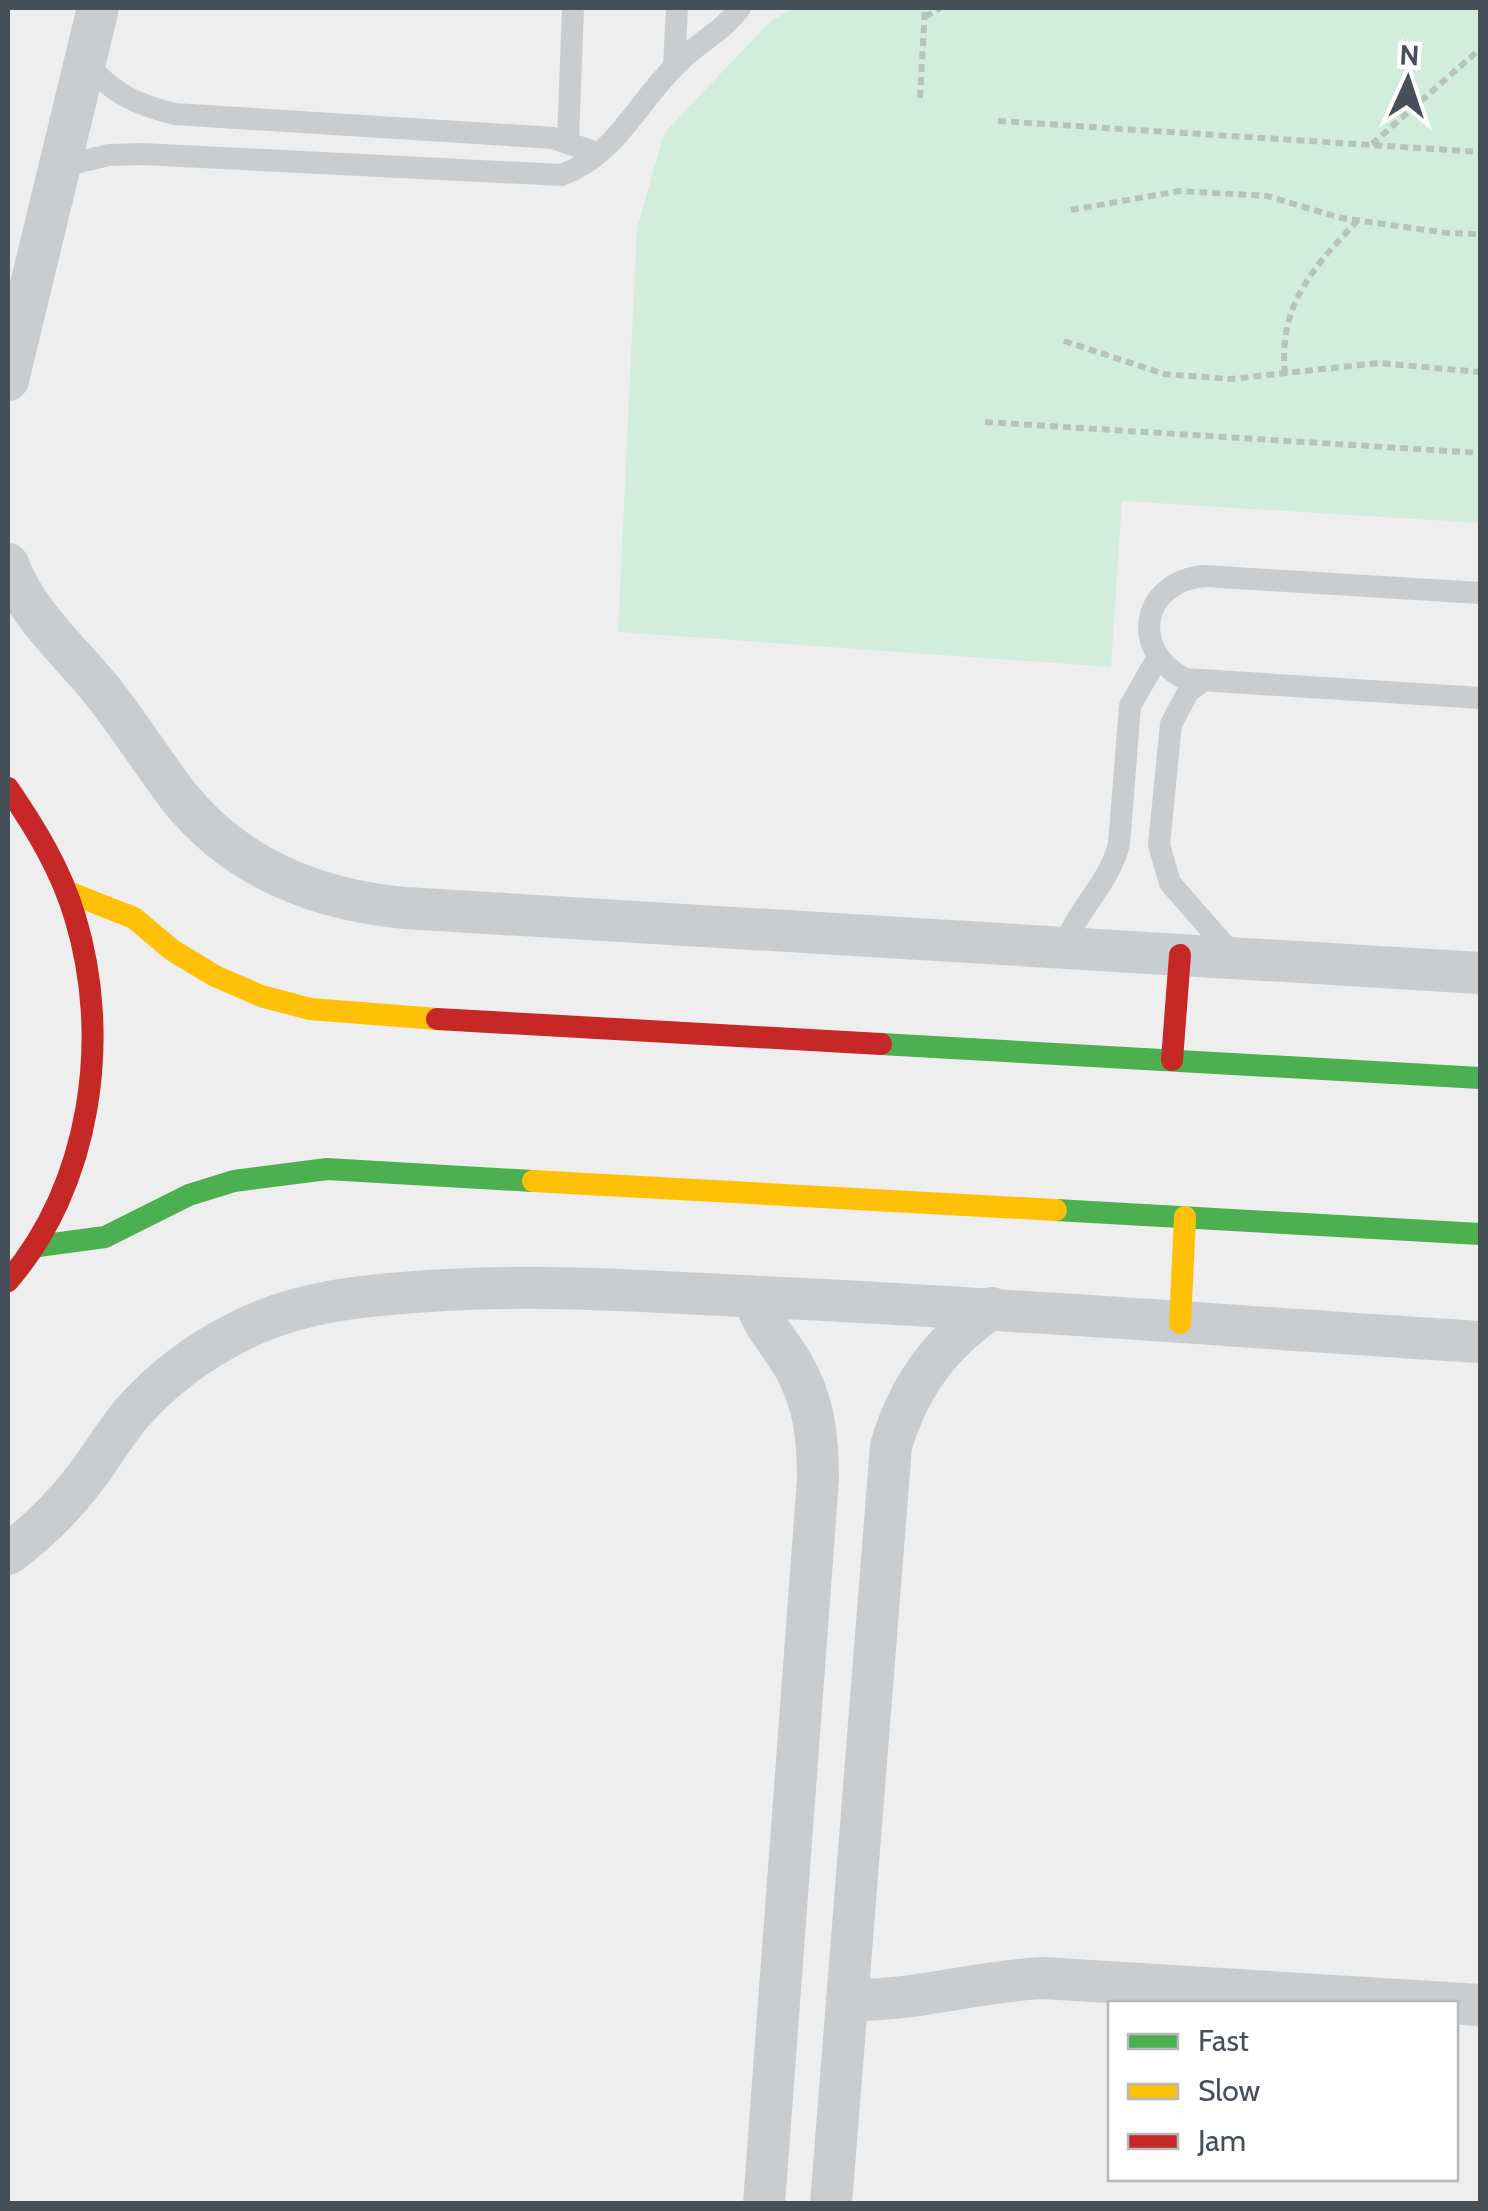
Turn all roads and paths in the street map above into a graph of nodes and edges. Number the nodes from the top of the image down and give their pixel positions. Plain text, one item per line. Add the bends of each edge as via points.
1 (98, 8) edge
2 (573, 8) edge
3 (677, 8) edge
4 (740, 8) edge
5 (925, 8) edge
6 (940, 8) edge
7 (925, 17) junction
8 (1480, 49) edge
9 (86, 62) junction
10 (674, 66) junction
11 (920, 98) dead end
12 (998, 121) dead end
13 (568, 140) junction
14 (1372, 144) junction
15 (1480, 152) edge
16 (596, 153) junction
17 (62, 166) junction
18 (1071, 210) dead end
19 (1358, 220) junction
20 (1480, 234) edge
21 (1064, 341) dead end
22 (1480, 372) edge
23 (1285, 374) junction
24 (8, 380) edge
25 (986, 422) dead end
26 (1480, 453) edge
27 (8, 564) edge
28 (1480, 593) edge
29 (1158, 657) junction
30 (1203, 682) junction
31 (1480, 698) edge
32 (8, 788) edge
33 (68, 892) junction
34 (1064, 950) junction
35 (1180, 956) junction
36 (1235, 958) junction
37 (1480, 974) edge
38 (1172, 1060) junction
39 (1480, 1078) edge
40 (1186, 1216) junction
41 (1480, 1234) edge
42 (38, 1246) junction
43 (8, 1282) edge
44 (754, 1297) junction
45 (992, 1308) junction
46 (1180, 1323) junction
47 (1480, 1342) edge
48 (8, 1554) edge
49 (846, 2000) junction
50 (1415, 2001) edge
51 (764, 2204) edge
52 (831, 2204) edge

1 - 9 street
2 - 13 lane
3 - 10 lane
4 - 10 lane
5 - 7 path
6 - 7 path
7 - 11 path
8 - 14 path
9 - 13 lane via 126,98 175,114
9 - 17 street
10 - 16 lane via 628,126
12 - 14 path
13 - 16 lane
14 - 15 path
16 - 17 lane via 575,170 546,177 142,154
17 - 24 street
18 - 19 path via 1179,190 1267,196
19 - 20 path
19 - 23 path via 1315,266 1290,311
21 - 23 path via 1164,374
22 - 23 path via 1379,363
25 - 26 path
27 - 34 street via 44,625 180,798 243,856 320,894 405,908
28 - 29 lane via 1188,578 1161,594 1153,608 1150,641
29 - 30 lane via 1185,679
29 - 34 lane via 1130,706 1114,864
30 - 31 lane
30 - 36 lane via 1188,692 1171,724 1159,845 1170,883
32 - 33 main road via 34,822
33 - 38 main road via 134,918 215,976 310,1009
33 - 42 main road via 88,967 94,1039 88,1111 68,1180
34 - 35 street
35 - 36 street
35 - 38 main road
36 - 37 street
38 - 39 main road
40 - 41 main road
40 - 42 main road via 327,1168 234,1181 189,1195 105,1237
40 - 46 main road
42 - 43 main road
44 - 45 street
44 - 48 street via 472,1288 345,1299 261,1321 210,1346 156,1388 54,1514
44 - 51 street via 808,1396 818,1436
45 - 46 street
45 - 49 street via 927,1367 891,1446
46 - 47 street
49 - 50 street via 1042,1978
49 - 52 street

